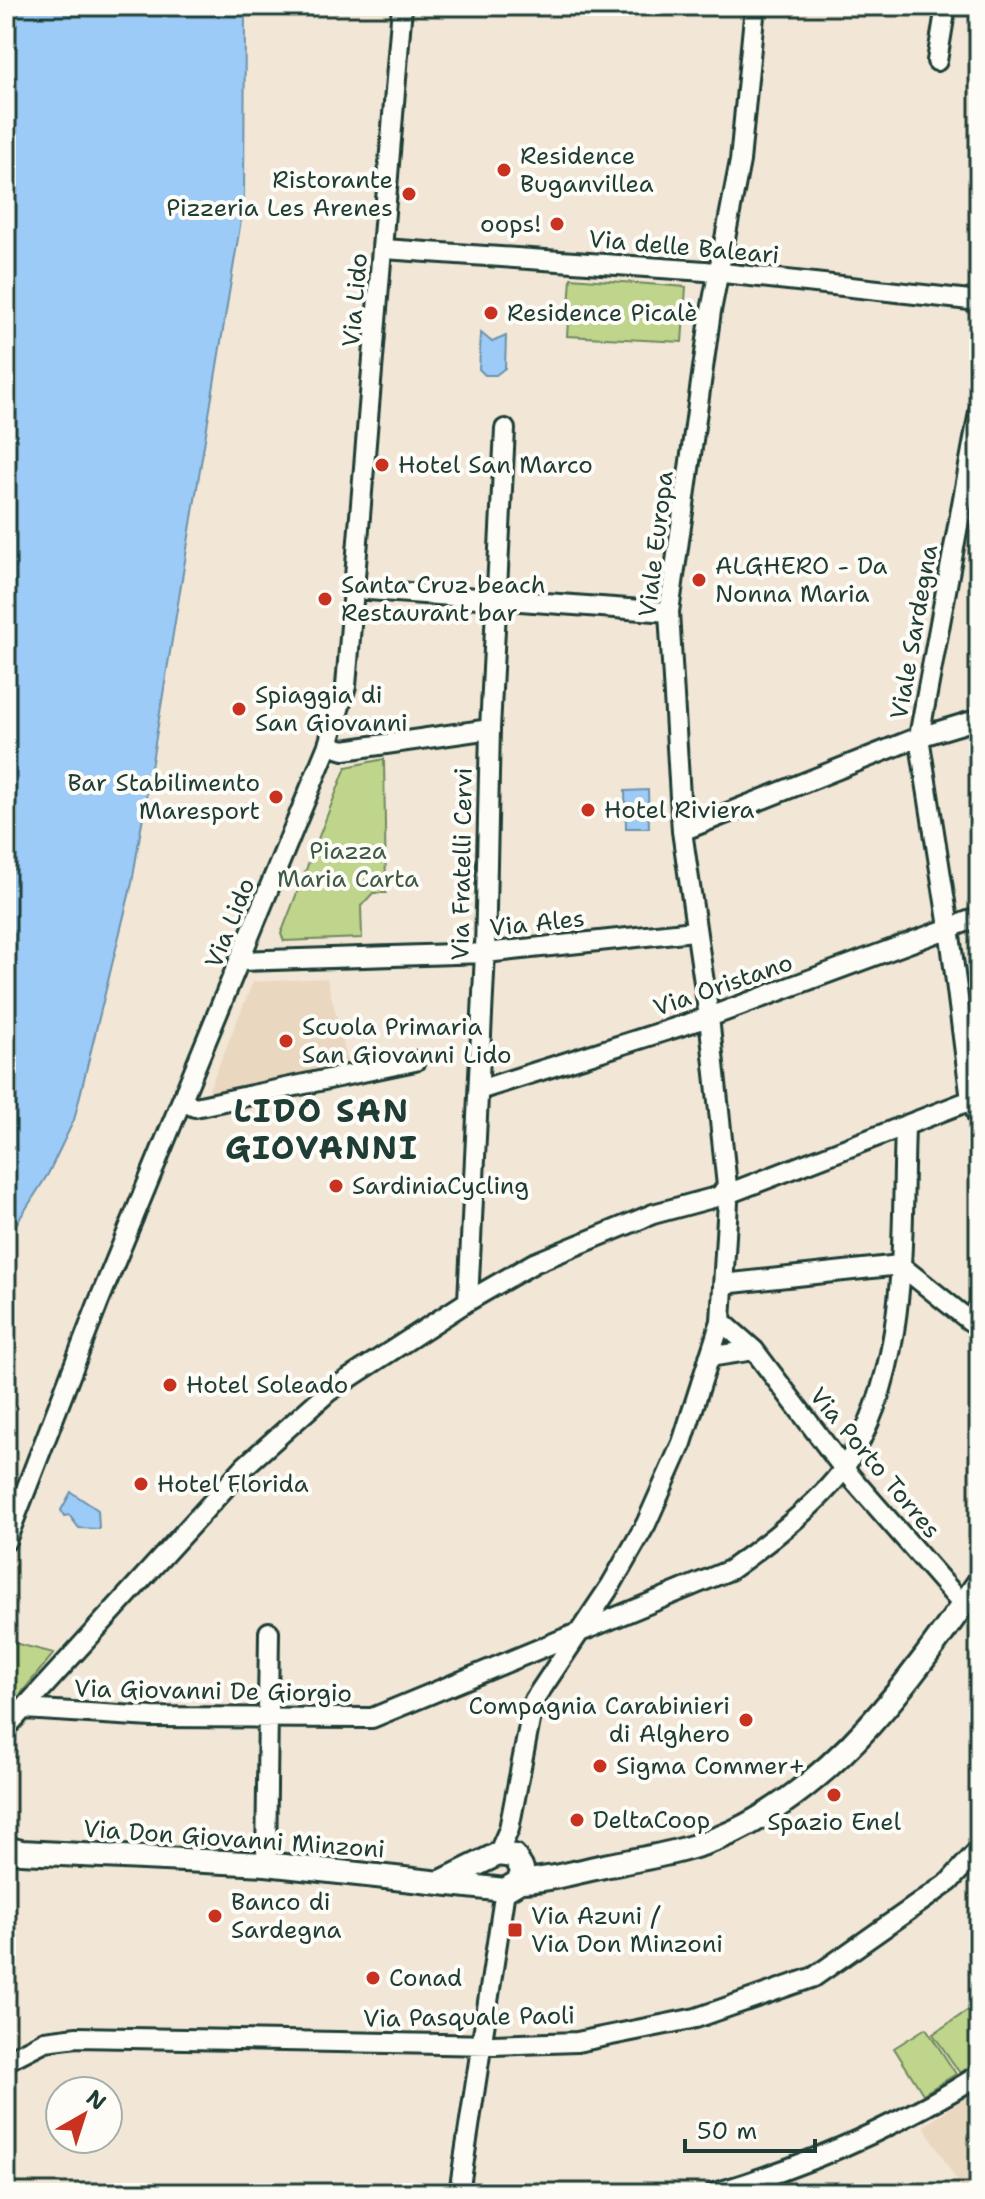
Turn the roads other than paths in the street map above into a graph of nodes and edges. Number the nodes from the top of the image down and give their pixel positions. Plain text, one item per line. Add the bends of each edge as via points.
1 (402, 6) edge
2 (755, 6) edge
3 (946, 6) edge
4 (937, 61) dead end
5 (384, 249) junction
6 (718, 273) junction
7 (979, 301) edge
8 (979, 412) edge
9 (505, 429) dead end
10 (959, 519) junction
11 (979, 519) edge
12 (355, 589) junction
13 (497, 601) junction
14 (669, 612) junction
15 (979, 719) edge
16 (490, 729) junction
17 (919, 737) junction
18 (328, 745) junction
19 (682, 831) junction
20 (979, 917) edge
21 (949, 927) junction
22 (694, 931) junction
23 (485, 953) junction
24 (241, 961) junction
25 (709, 1017) junction
26 (415, 1061) dead end
27 (479, 1090) junction
28 (975, 1099) edge
29 (184, 1102) junction
30 (979, 1119) edge
31 (905, 1127) junction
32 (728, 1194) junction
33 (900, 1265) junction
34 (723, 1284) junction
35 (468, 1301) junction
36 (979, 1307) edge
37 (721, 1321) junction
38 (754, 1350) junction
39 (709, 1357) junction
40 (844, 1469) junction
41 (6, 1541) edge
42 (979, 1582) edge
43 (963, 1605) junction
44 (269, 1632) dead end
45 (576, 1633) junction
46 (24, 1709) junction
47 (270, 1719) junction
48 (6, 1728) edge
49 (979, 1849) edge
50 (11, 1852) edge
51 (266, 1864) junction
52 (506, 1870) junction
53 (484, 2045) junction
54 (6, 2061) edge
55 (979, 2075) edge
56 (459, 2193) edge
57 (715, 2193) edge

1 - 5 street, Via Lido
2 - 6 street, Viale Europa via 740,161
3 - 4 street
5 - 6 street, Via delle Baleari
5 - 12 street, Via Lido
6 - 7 street, Via delle Baleari
6 - 14 street, Viale Europa
8 - 10 street, Viale Sardegna
9 - 13 street, Via Fratelli Cervi
10 - 11 street
10 - 17 street, Viale Sardegna
12 - 13 street
12 - 18 street, Via Lido via 346,686
13 - 14 street
13 - 16 street, Via Fratelli Cervi
14 - 19 street, Viale Europa
15 - 17 street
16 - 18 street via 344,750
16 - 23 street, Via Fratelli Cervi
17 - 19 street
17 - 21 street, Viale Sardegna
18 - 24 street, Via Lido
19 - 22 street, Viale Europa
20 - 21 street, Via Oristano
21 - 25 street, Via Oristano
21 - 28 street, Viale Sardegna
22 - 23 street, Via Ales
22 - 25 street, Viale Europa
23 - 24 street, Via Ales
23 - 27 street, Via Fratelli Cervi
24 - 29 street, Via Lido
25 - 27 street, Via Oristano
25 - 32 street, Viale Europa
26 - 29 street via 195,1107
27 - 35 street, Via Fratelli Cervi
28 - 30 street, Viale Sardegna
28 - 31 street
29 - 41 street, Via Lido
31 - 32 street
31 - 33 street, Via Giovanni De Giorgio
32 - 34 street
32 - 35 street via 653,1214 593,1238 534,1263
33 - 34 street
33 - 36 street via 970,1321
33 - 40 street, Via Giovanni De Giorgio via 891,1346 873,1412
34 - 37 street
35 - 46 street via 328,1392 245,1466
37 - 38 street, Via Porto Torres
37 - 39 street
38 - 39 street
38 - 40 street, Via Porto Torres
39 - 45 street via 682,1443 646,1524
40 - 43 street, Via Porto Torres
40 - 45 street, Via Giovanni De Giorgio via 774,1538 730,1570
42 - 43 main road, Via Don Giovanni Minzoni
43 - 52 main road, Via Don Giovanni Minzoni via 918,1669 849,1747 788,1800 732,1832 670,1854 552,1880
44 - 47 street
45 - 47 street, Via Giovanni De Giorgio via 372,1718
45 - 52 street via 555,1667 543,1702
46 - 47 street, Via Giovanni De Giorgio
46 - 48 street
47 - 51 street
49 - 53 street, Via Pasquale Paoli via 949,1882 814,1977 696,2018 577,2042
50 - 51 main road, Via Don Giovanni Minzoni
51 - 52 main road, Via Don Giovanni Minzoni via 443,1881
52 - 53 street
53 - 54 street, Via Pasquale Paoli via 77,2037 45,2041
53 - 56 street
55 - 57 street via 921,2112

